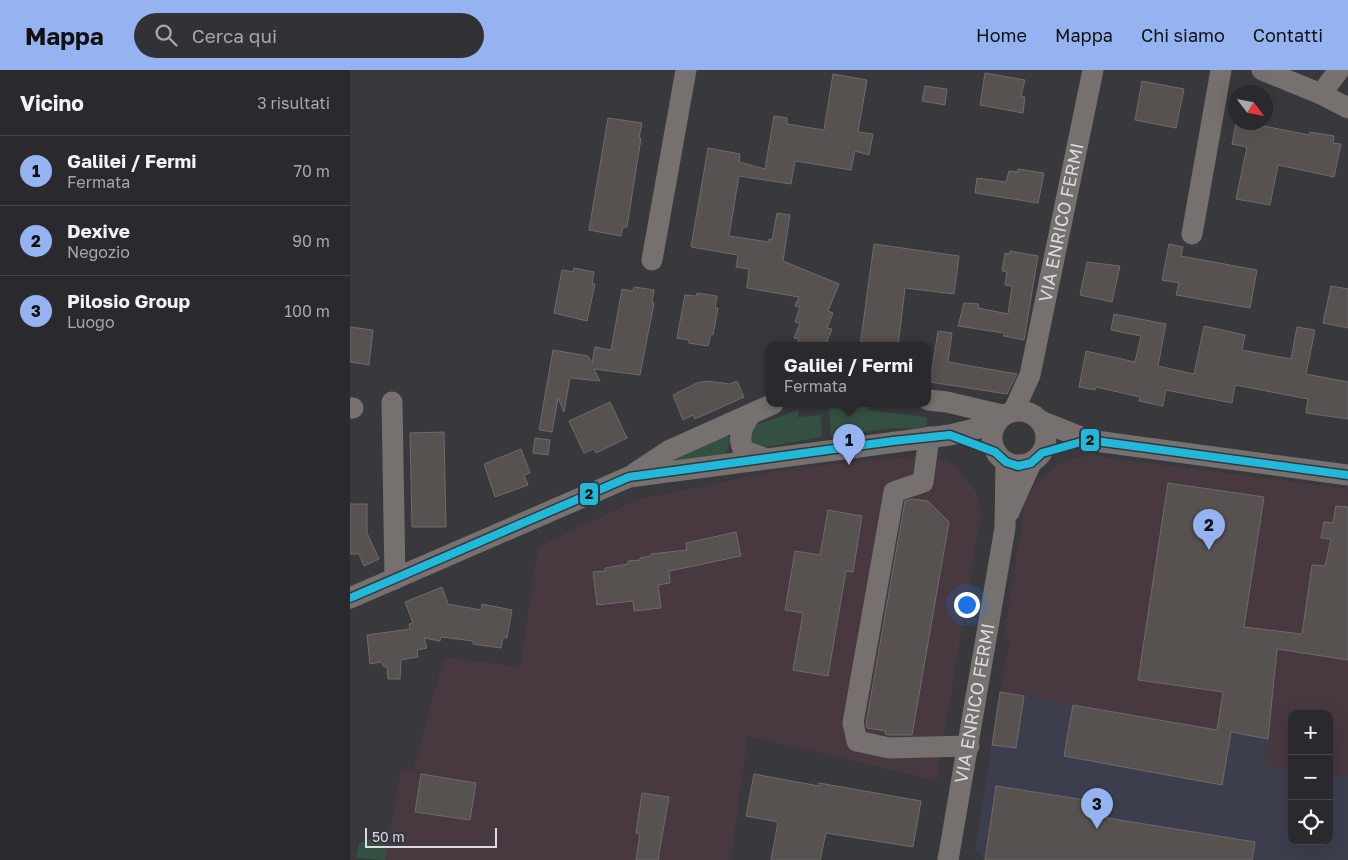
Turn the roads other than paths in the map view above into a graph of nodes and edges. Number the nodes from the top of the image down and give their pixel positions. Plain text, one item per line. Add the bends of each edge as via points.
1 (686, 70) edge
2 (1093, 70) edge
3 (1221, 70) edge
4 (1262, 70) edge
5 (1338, 70) edge
6 (1321, 94) junction
7 (1348, 108) edge
8 (1192, 234) dead end
9 (652, 260) dead end
10 (1030, 375) junction
11 (931, 400) edge
12 (392, 402) dead end
13 (766, 407) edge
14 (751, 414) junction
15 (1004, 416) junction
16 (1039, 418) junction
17 (940, 436) junction
18 (1088, 440) junction
19 (1000, 457) junction
20 (764, 458) junction
21 (1037, 458) junction
22 (1348, 475) edge
23 (629, 477) junction
24 (1006, 517) junction
25 (395, 579) junction
26 (350, 598) edge
27 (969, 746) junction
28 (948, 860) edge

1 - 9 street
2 - 10 street, VIA ENRICO FERMI
3 - 8 street
4 - 6 street
5 - 6 street
6 - 7 street
10 - 15 street, VIA ENRICO FERMI
10 - 16 street, VIA ENRICO FERMI
11 - 15 street
12 - 25 street
13 - 14 street
14 - 20 street via 744,423 740,445 744,452
14 - 23 street via 670,450
15 - 16 street via 1026,411
15 - 17 street
15 - 19 street via 991,438
16 - 18 street
16 - 21 street via 1047,437
17 - 19 street
17 - 20 street
17 - 27 street via 923,482 894,492 853,723 857,741 889,748
18 - 21 street
18 - 22 street
19 - 21 street via 1018,466
19 - 24 street, VIA ENRICO FERMI
20 - 23 street
21 - 24 street, VIA ENRICO FERMI
23 - 25 street
24 - 27 street, VIA ENRICO FERMI
25 - 26 street
27 - 28 street, VIA ENRICO FERMI

